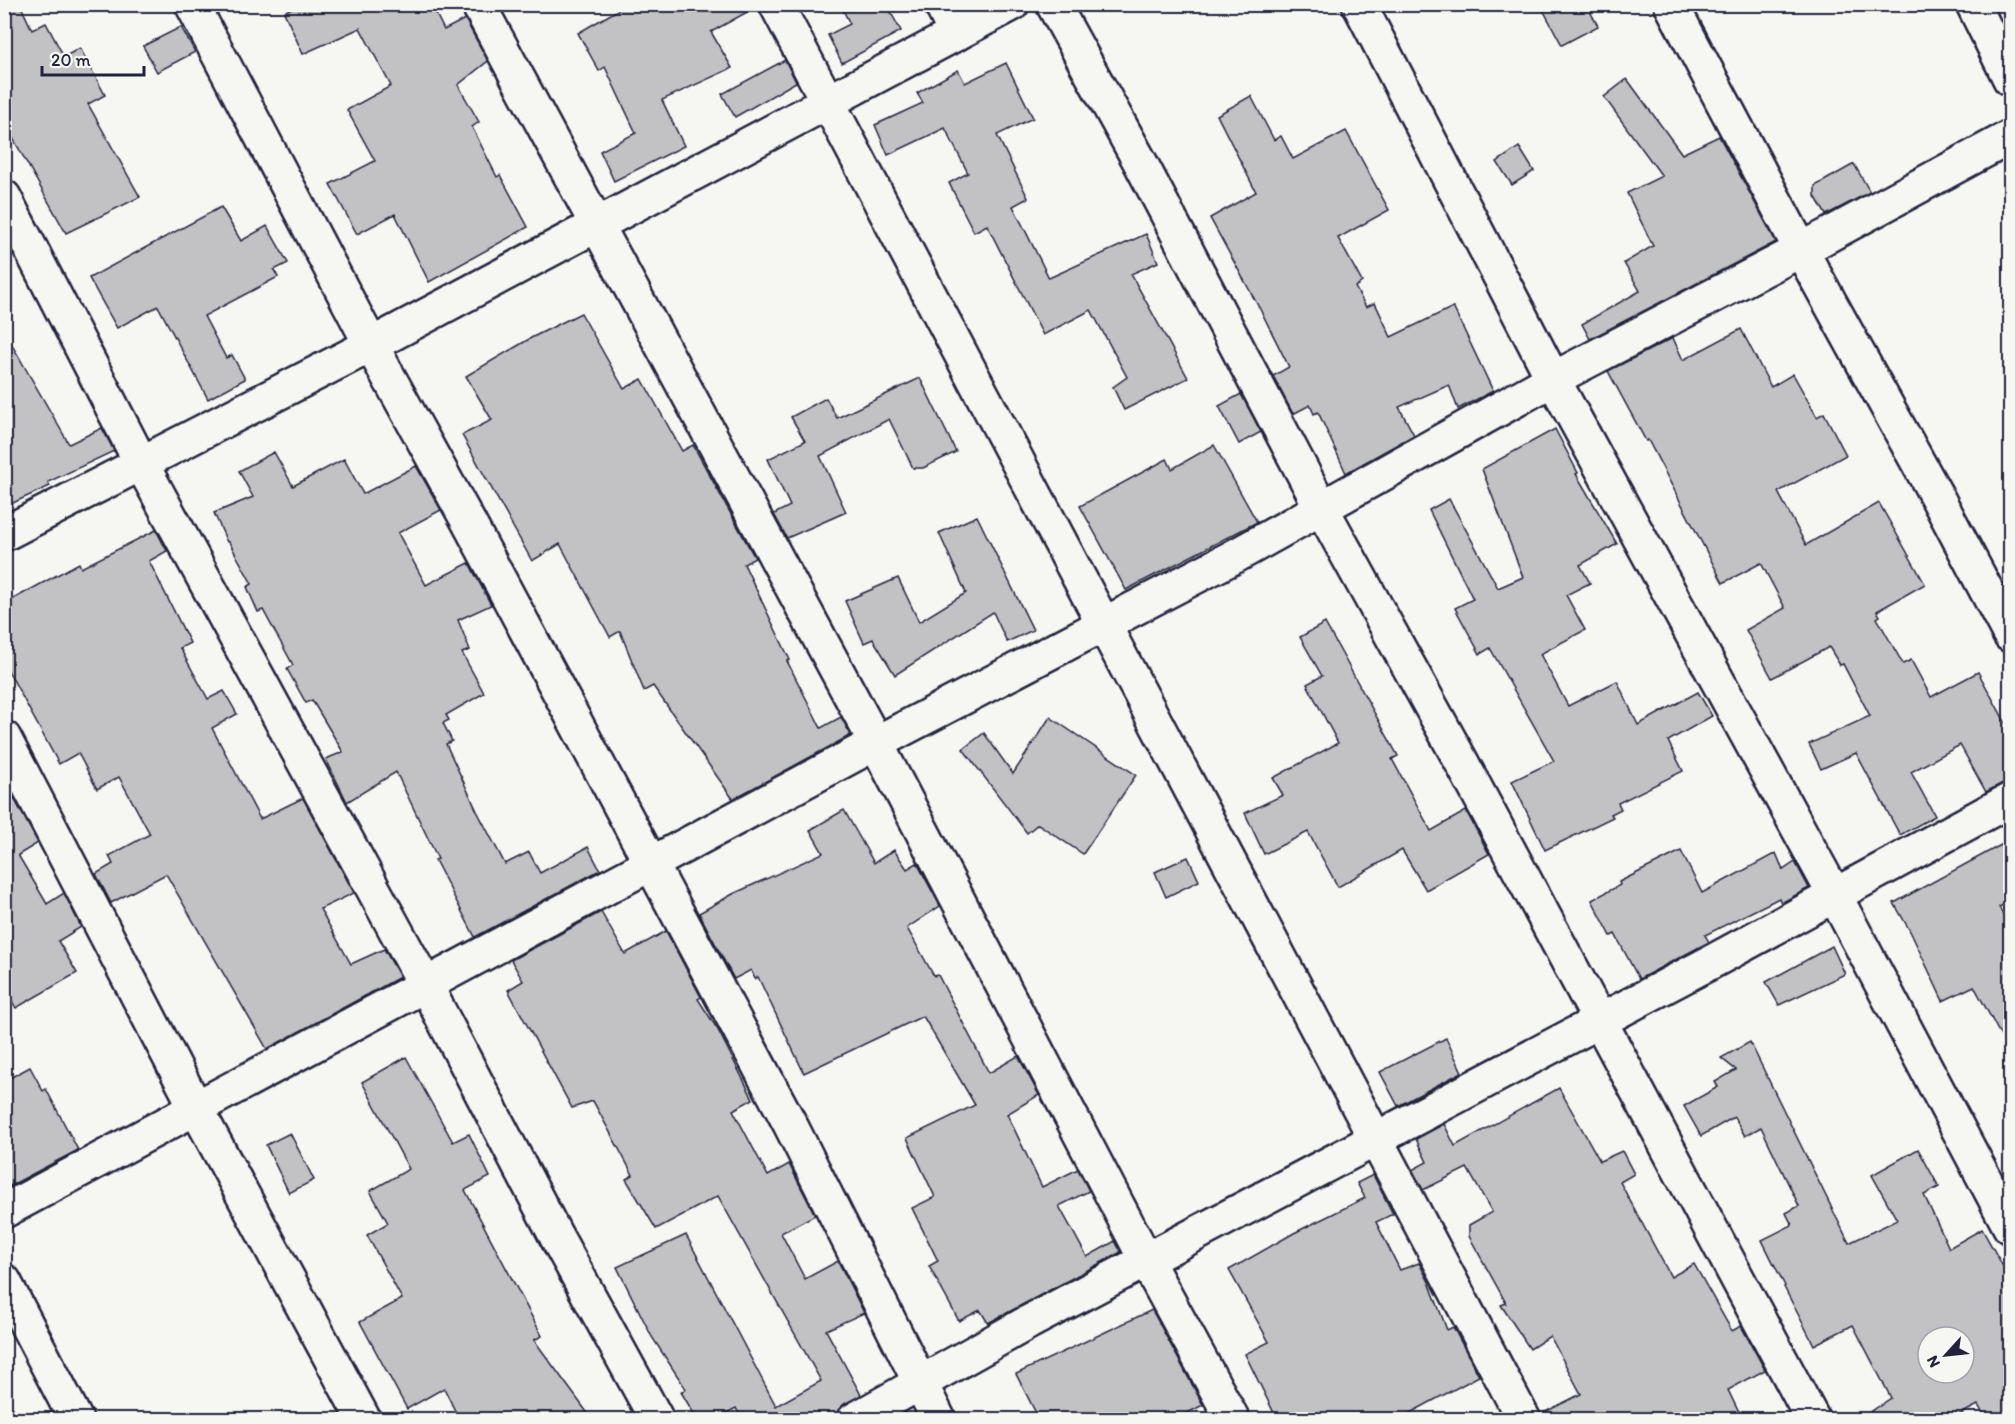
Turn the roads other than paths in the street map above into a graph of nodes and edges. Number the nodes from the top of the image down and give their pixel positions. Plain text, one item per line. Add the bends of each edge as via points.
1 (192, 4) edge
2 (478, 4) edge
3 (776, 4) edge
4 (941, 4) edge
5 (1012, 4) edge
6 (1053, 4) edge
7 (1359, 4) edge
8 (1671, 4) edge
9 (1973, 4) edge
10 (956, 34) junction
11 (2010, 79) edge
12 (827, 101) junction
13 (2010, 137) edge
14 (4, 197) edge
15 (596, 225) junction
16 (1801, 250) junction
17 (371, 345) junction
18 (1553, 379) junction
19 (141, 463) junction
20 (1322, 509) junction
21 (4, 534) edge
22 (1104, 623) junction
23 (2010, 635) edge
24 (4, 738) edge
25 (876, 743) junction
26 (2010, 800) edge
27 (652, 864) junction
28 (1834, 894) junction
29 (425, 984) junction
30 (1600, 1020) junction
31 (196, 1108) junction
32 (1374, 1140) junction
33 (4, 1211) edge
34 (2010, 1227) edge
35 (1146, 1260) junction
36 (4, 1281) edge
37 (919, 1383) junction
38 (75, 1419) edge
39 (364, 1419) edge
40 (657, 1419) edge
41 (854, 1419) edge
42 (939, 1419) edge
43 (1233, 1419) edge
44 (1524, 1419) edge
45 (1813, 1419) edge

1 - 17 street
2 - 15 street
3 - 12 street
4 - 10 street
5 - 10 street
6 - 20 street
7 - 18 street
8 - 16 street
9 - 11 street
10 - 12 street
12 - 15 street
12 - 22 street
13 - 16 street
14 - 19 street
15 - 17 street
15 - 25 street
16 - 18 street
16 - 23 street
17 - 19 street
17 - 27 street
18 - 20 street
18 - 28 street
19 - 21 street
19 - 29 street
20 - 22 street
20 - 30 street
22 - 25 street
22 - 32 street
24 - 31 street
25 - 27 street
25 - 35 street
26 - 28 street
27 - 29 street
27 - 37 street via 790,1124
28 - 30 street
28 - 34 street
29 - 31 street
29 - 40 street
30 - 32 street
30 - 45 street
31 - 33 street
31 - 39 street
32 - 35 street
32 - 44 street
35 - 37 street
35 - 43 street
36 - 38 street
37 - 41 street
37 - 42 street

